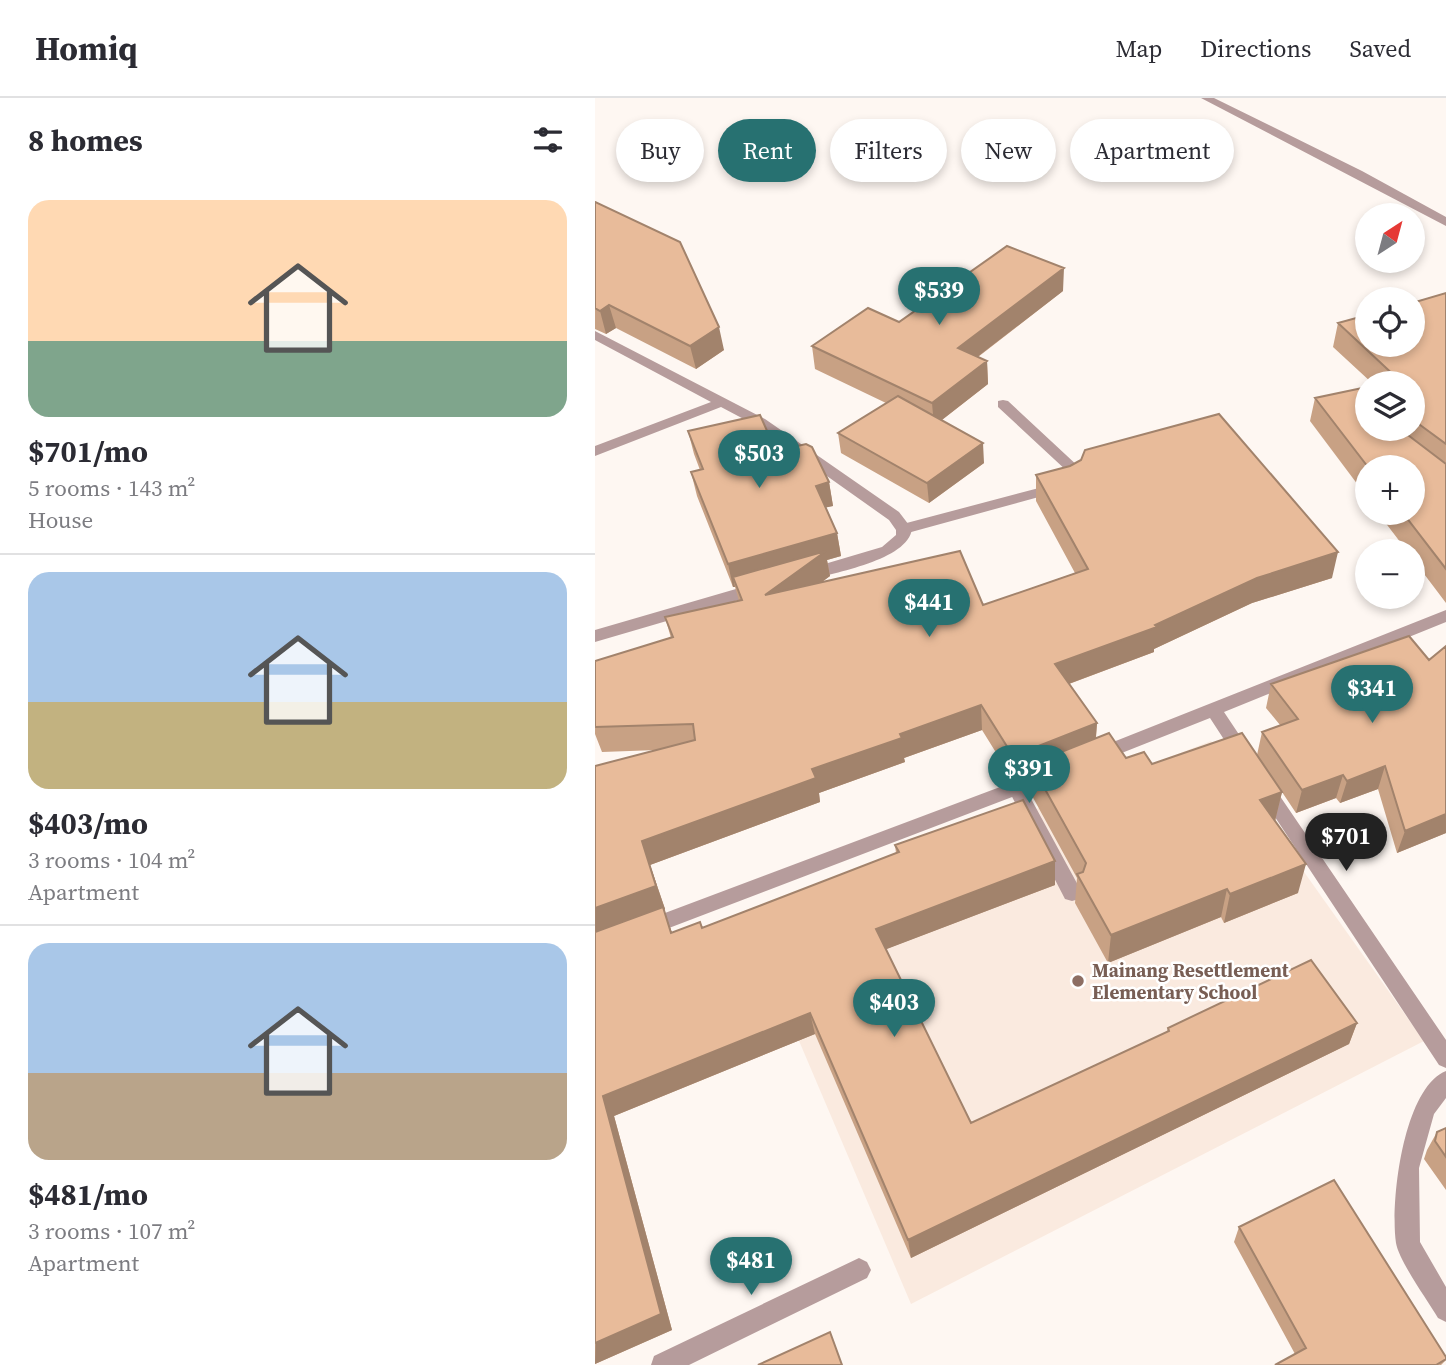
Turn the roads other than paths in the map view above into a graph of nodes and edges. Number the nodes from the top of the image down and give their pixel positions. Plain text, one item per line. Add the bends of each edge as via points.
1 (1206, 98) edge
2 (1446, 222) edge
3 (595, 335) edge
4 (722, 402) junction
5 (1003, 404) dead end
6 (595, 451) edge
7 (904, 529) junction
8 (1446, 616) edge
9 (595, 636) edge
10 (1213, 709) junction
11 (1017, 789) junction
12 (1072, 893) dead end
13 (633, 933) edge
14 (1446, 1058) edge
15 (1446, 1081) edge
16 (859, 1270) dead end
17 (1446, 1310) edge
18 (663, 1365) edge

1 - 2 street
3 - 4 street
4 - 6 street
4 - 7 street via 793,445 894,516
5 - 7 street via 1075,471 1074,480
7 - 9 street via 903,537 887,551
8 - 10 street
10 - 11 street
10 - 14 street
11 - 12 street
11 - 13 street
15 - 17 street via 1425,1109 1408,1168 1408,1244
16 - 18 street

